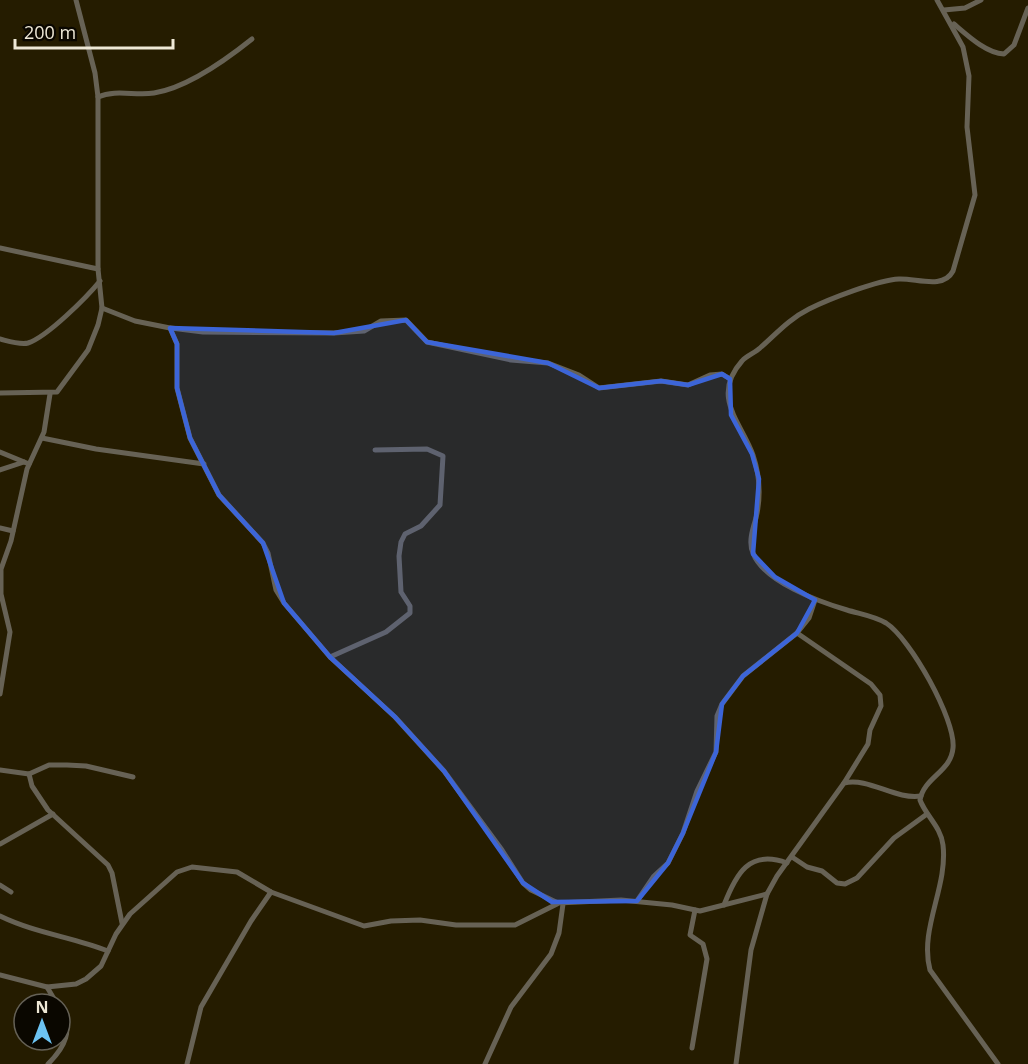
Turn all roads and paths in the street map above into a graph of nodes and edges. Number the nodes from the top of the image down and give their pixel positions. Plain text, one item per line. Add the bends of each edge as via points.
1 (76, 0) edge
2 (937, 0) edge
3 (981, 0) edge
4 (1028, 8) edge
5 (944, 10) junction
6 (952, 23) junction
7 (252, 39) dead end
8 (98, 97) junction
9 (0, 248) edge
10 (98, 269) junction
11 (100, 281) junction
12 (102, 308) junction
13 (170, 328) junction
14 (0, 339) edge
15 (730, 379) junction
16 (0, 393) edge
17 (50, 394) junction
18 (42, 438) junction
19 (375, 450) dead end
20 (0, 452) edge
21 (26, 463) junction
22 (204, 464) junction
23 (0, 470) edge
24 (0, 528) edge
25 (13, 531) junction
26 (0, 572) edge
27 (815, 600) junction
28 (797, 633) junction
29 (330, 657) junction
30 (0, 694) edge
31 (0, 770) edge
32 (29, 774) junction
33 (133, 777) dead end
34 (844, 783) junction
35 (921, 796) junction
36 (53, 814) junction
37 (927, 814) junction
38 (0, 844) edge
39 (792, 857) junction
40 (787, 863) junction
41 (0, 885) edge
42 (11, 892) dead end
43 (271, 892) junction
44 (767, 894) junction
45 (637, 901) junction
46 (561, 904) junction
47 (724, 905) junction
48 (695, 910) junction
49 (0, 916) edge
50 (122, 923) junction
51 (108, 951) junction
52 (0, 975) edge
53 (47, 987) junction
54 (50, 992) edge
55 (692, 1048) dead end
56 (59, 1052) edge
57 (48, 1064) edge
58 (187, 1064) edge
59 (485, 1064) edge
60 (736, 1064) edge
61 (998, 1064) edge

1 - 8 street
2 - 5 street
3 - 5 street via 965,9
4 - 6 street via 1014,45 1004,54 974,41
5 - 6 street
6 - 15 street via 968,64 967,127 975,195 950,277 936,282 886,280 811,308 785,323 742,361
7 - 8 street via 193,79 159,92
8 - 10 street
9 - 10 street
10 - 11 street
11 - 12 street
11 - 14 street via 31,342
12 - 13 street via 135,321
12 - 17 street via 88,350 62,386
13 - 15 street via 334,333 364,331 381,321 406,320 433,344 511,360 548,363 599,388 661,381 688,385 722,374
13 - 22 street via 177,339 180,406
15 - 27 street via 731,415 752,454 759,479 753,554 775,577
16 - 17 street
17 - 18 street
18 - 21 street
18 - 22 street
19 - 29 street via 427,449 443,456 440,505 421,526 405,534 401,542 401,592 410,613 386,632
20 - 21 street
21 - 23 street
21 - 25 street
22 - 29 street via 219,495 263,543 276,590 284,603
24 - 25 street
25 - 26 street
26 - 30 street via 10,632
27 - 28 street via 809,618
27 - 35 street via 886,623 926,675 949,723 953,747 950,763
28 - 34 street via 871,684 880,695 881,706 868,744
28 - 45 street via 743,676 722,704 717,716 716,752 683,833 668,863
29 - 46 street via 395,717 444,771 523,883 542,897
31 - 32 street
32 - 33 street via 49,765 67,765
32 - 36 street via 42,802
34 - 35 street
34 - 39 street
35 - 37 street
36 - 38 street
36 - 50 street via 108,865
37 - 39 street via 894,838 857,878 845,884
37 - 61 street via 938,828 944,846 942,882 927,950 930,970
39 - 40 street
40 - 44 street
40 - 47 street via 766,858 740,870
41 - 42 street
43 - 46 street via 364,926 420,920 456,925 514,925
43 - 50 street via 237,872 183,868
43 - 58 street via 201,1007
44 - 47 street
44 - 60 street via 751,950
45 - 46 street
45 - 48 street
46 - 59 street via 559,933 551,954 511,1006
47 - 48 street
48 - 55 street via 690,934 703,944 707,959
49 - 51 street via 35,932
50 - 51 street
51 - 53 street via 101,966 86,979
52 - 53 street
53 - 54 street
56 - 57 street

